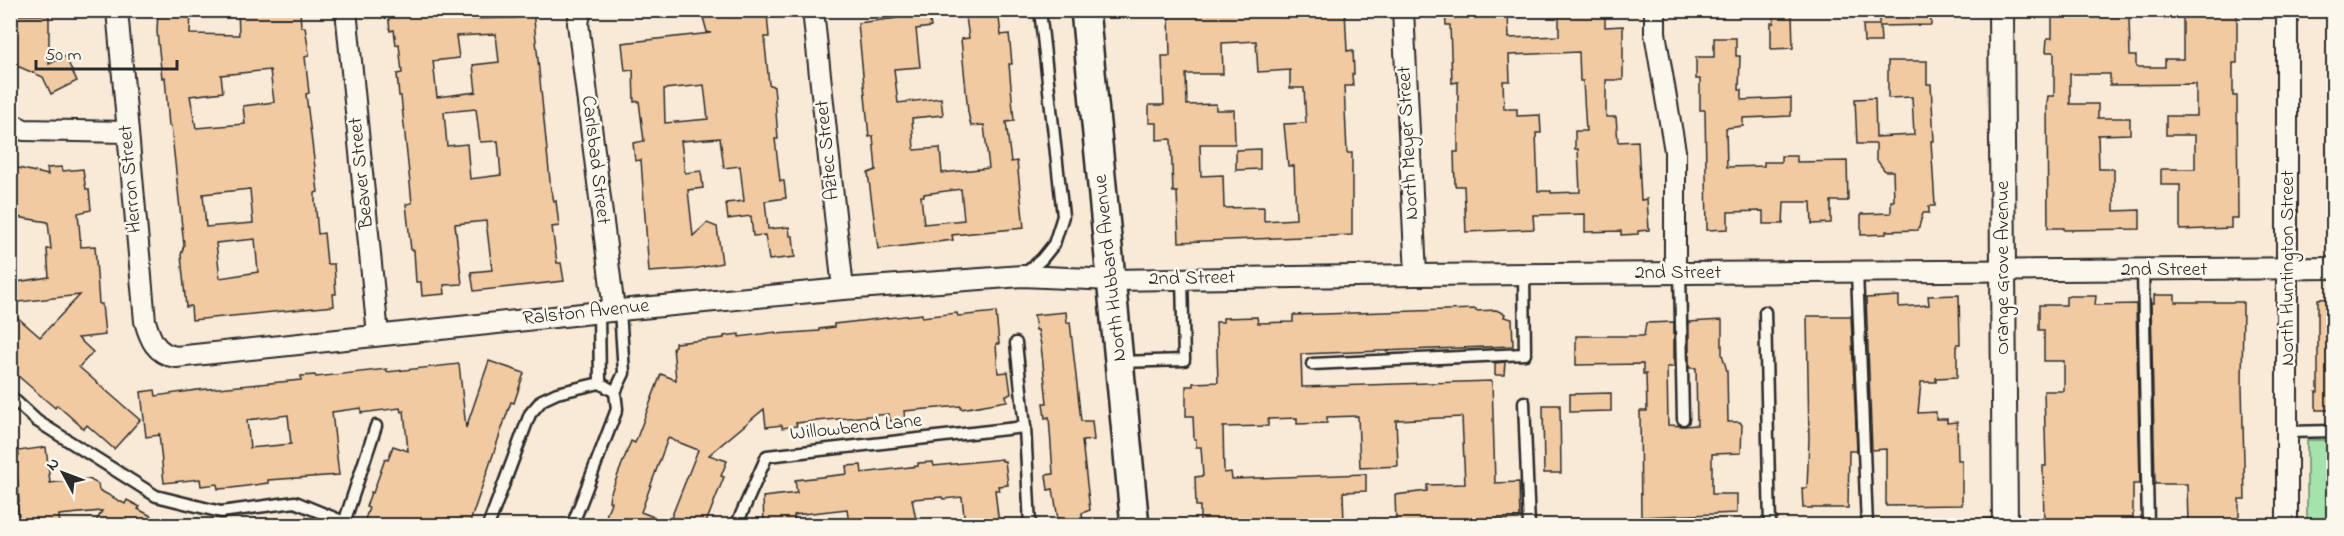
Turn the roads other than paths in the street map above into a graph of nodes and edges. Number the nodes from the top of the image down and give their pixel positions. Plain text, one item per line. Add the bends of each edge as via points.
1 (117, 10) edge
2 (346, 10) edge
3 (581, 10) edge
4 (813, 10) edge
5 (1040, 10) edge
6 (1085, 10) edge
7 (1403, 10) edge
8 (1655, 10) edge
9 (2001, 10) edge
10 (2287, 10) edge
11 (10, 123) edge
12 (127, 132) junction
13 (2334, 268) edge
14 (2288, 269) junction
15 (2143, 270) junction
16 (2003, 271) junction
17 (1857, 272) junction
18 (1678, 273) junction
19 (1524, 274) junction
20 (1416, 275) junction
21 (1022, 276) junction
22 (1182, 279) junction
23 (1113, 280) junction
24 (843, 289) junction
25 (611, 311) junction
26 (1766, 312) dead end
27 (378, 334) junction
28 (1016, 343) dead end
29 (154, 345) joint
30 (1120, 362) junction
31 (1312, 364) dead end
32 (600, 382) junction
33 (615, 392) junction
34 (15, 400) edge
35 (1524, 402) dead end
36 (10, 413) edge
37 (1683, 419) dead end
38 (376, 426) dead end
39 (1025, 427) junction
40 (2334, 431) edge
41 (2288, 432) junction
42 (343, 524) edge
43 (488, 525) edge
44 (572, 525) edge
45 (736, 525) edge
46 (1030, 525) edge
47 (1135, 525) edge
48 (1529, 525) edge
49 (1770, 525) edge
50 (1867, 525) edge
51 (1977, 525) edge
52 (2005, 525) edge
53 (2148, 525) edge
54 (2287, 525) edge

1 - 12 street, Herron Street
2 - 27 street, Beaver Street
3 - 25 street, Carlsbad Street via 578,23
4 - 24 street, Aztec Street
5 - 21 lane via 1063,216 1054,244
6 - 23 main road, North Hubbard Avenue
7 - 20 street, North Meyer Street
8 - 18 street via 1655,33 1675,152
9 - 16 street, Orange Grove Avenue
10 - 14 street, North Huntington Street
11 - 12 street via 24,129
12 - 29 street, Herron Street via 144,310
13 - 14 street, 2nd Street
14 - 15 street, 2nd Street
14 - 41 street, North Huntington Street
15 - 16 street, 2nd Street
15 - 53 lane
16 - 17 street, 2nd Street
16 - 52 street, Orange Grove Avenue
17 - 18 street, 2nd Street
17 - 50 lane
18 - 19 street, 2nd Street
18 - 37 lane
19 - 20 street, 2nd Street
19 - 31 lane via 1525,354
20 - 22 street, 2nd Street
21 - 23 street, 2nd Street
21 - 24 street, Ralston Avenue
22 - 23 street, 2nd Street
22 - 30 lane via 1184,360
23 - 30 main road, North Hubbard Avenue
24 - 25 street, Ralston Avenue
25 - 27 street, Ralston Avenue
25 - 32 lane
25 - 33 lane via 624,374
26 - 49 lane
27 - 29 street, Ralston Avenue via 180,357
28 - 39 lane
30 - 47 main road, North Hubbard Avenue
32 - 33 lane
32 - 43 lane via 550,396 530,414
33 - 44 lane via 617,409
34 - 36 lane
34 - 42 lane via 38,422 156,496 221,512 296,502
35 - 48 lane
38 - 42 lane
39 - 45 lane, Willowbend Lane via 767,456
39 - 46 lane
40 - 41 lane
41 - 54 street, North Huntington Street
51 - 52 lane

